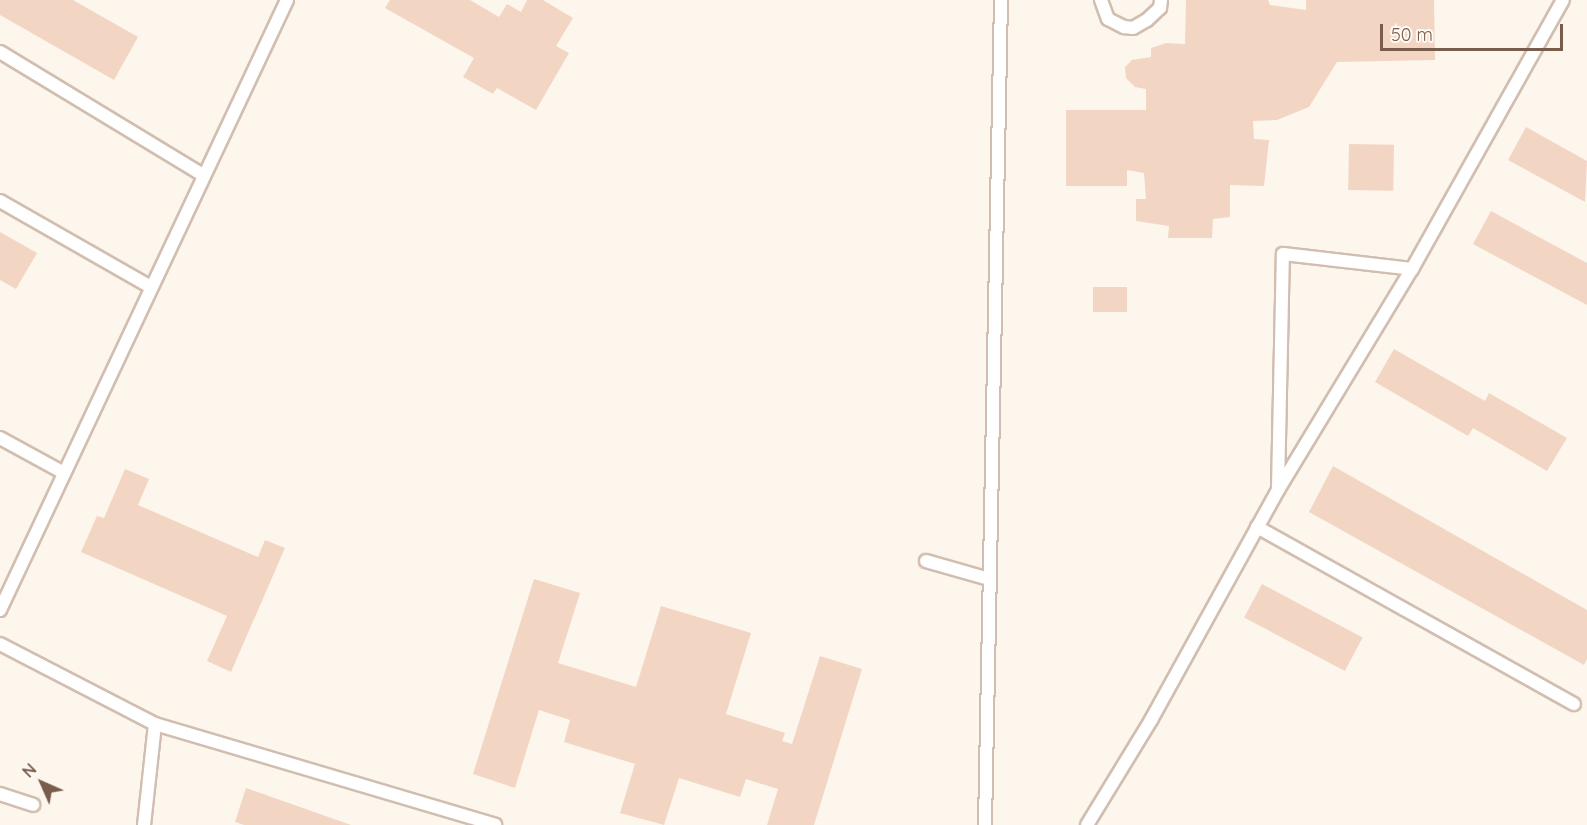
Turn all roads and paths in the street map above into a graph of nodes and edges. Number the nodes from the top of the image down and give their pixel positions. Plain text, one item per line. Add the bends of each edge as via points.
1 (287, 0) edge
2 (1001, 0) edge
3 (1101, 0) edge
4 (1161, 0) edge
5 (1563, 0) edge
6 (0, 52) edge
7 (203, 175) junction
8 (0, 201) edge
9 (1412, 269) junction
10 (150, 287) junction
11 (0, 438) edge
12 (64, 473) junction
13 (1278, 490) junction
14 (1257, 527) junction
15 (926, 561) dead end
16 (989, 579) junction
17 (0, 610) edge
18 (0, 644) edge
19 (1574, 704) dead end
20 (155, 724) junction
21 (0, 794) edge
22 (33, 805) dead end
23 (144, 825) edge
24 (495, 825) edge
25 (986, 825) edge
26 (1087, 825) edge

1 - 7 lane
2 - 16 lane
3 - 4 lane via 1108,19 1133,28 1160,8
5 - 9 lane
6 - 7 lane
7 - 10 lane
8 - 10 lane
9 - 13 lane
9 - 13 lane via 1282,254
10 - 12 lane
11 - 12 lane
12 - 17 lane
13 - 14 lane
14 - 19 lane
14 - 26 lane via 1151,720
15 - 16 lane
16 - 25 lane
18 - 20 lane
20 - 23 lane
20 - 24 lane
21 - 22 lane

